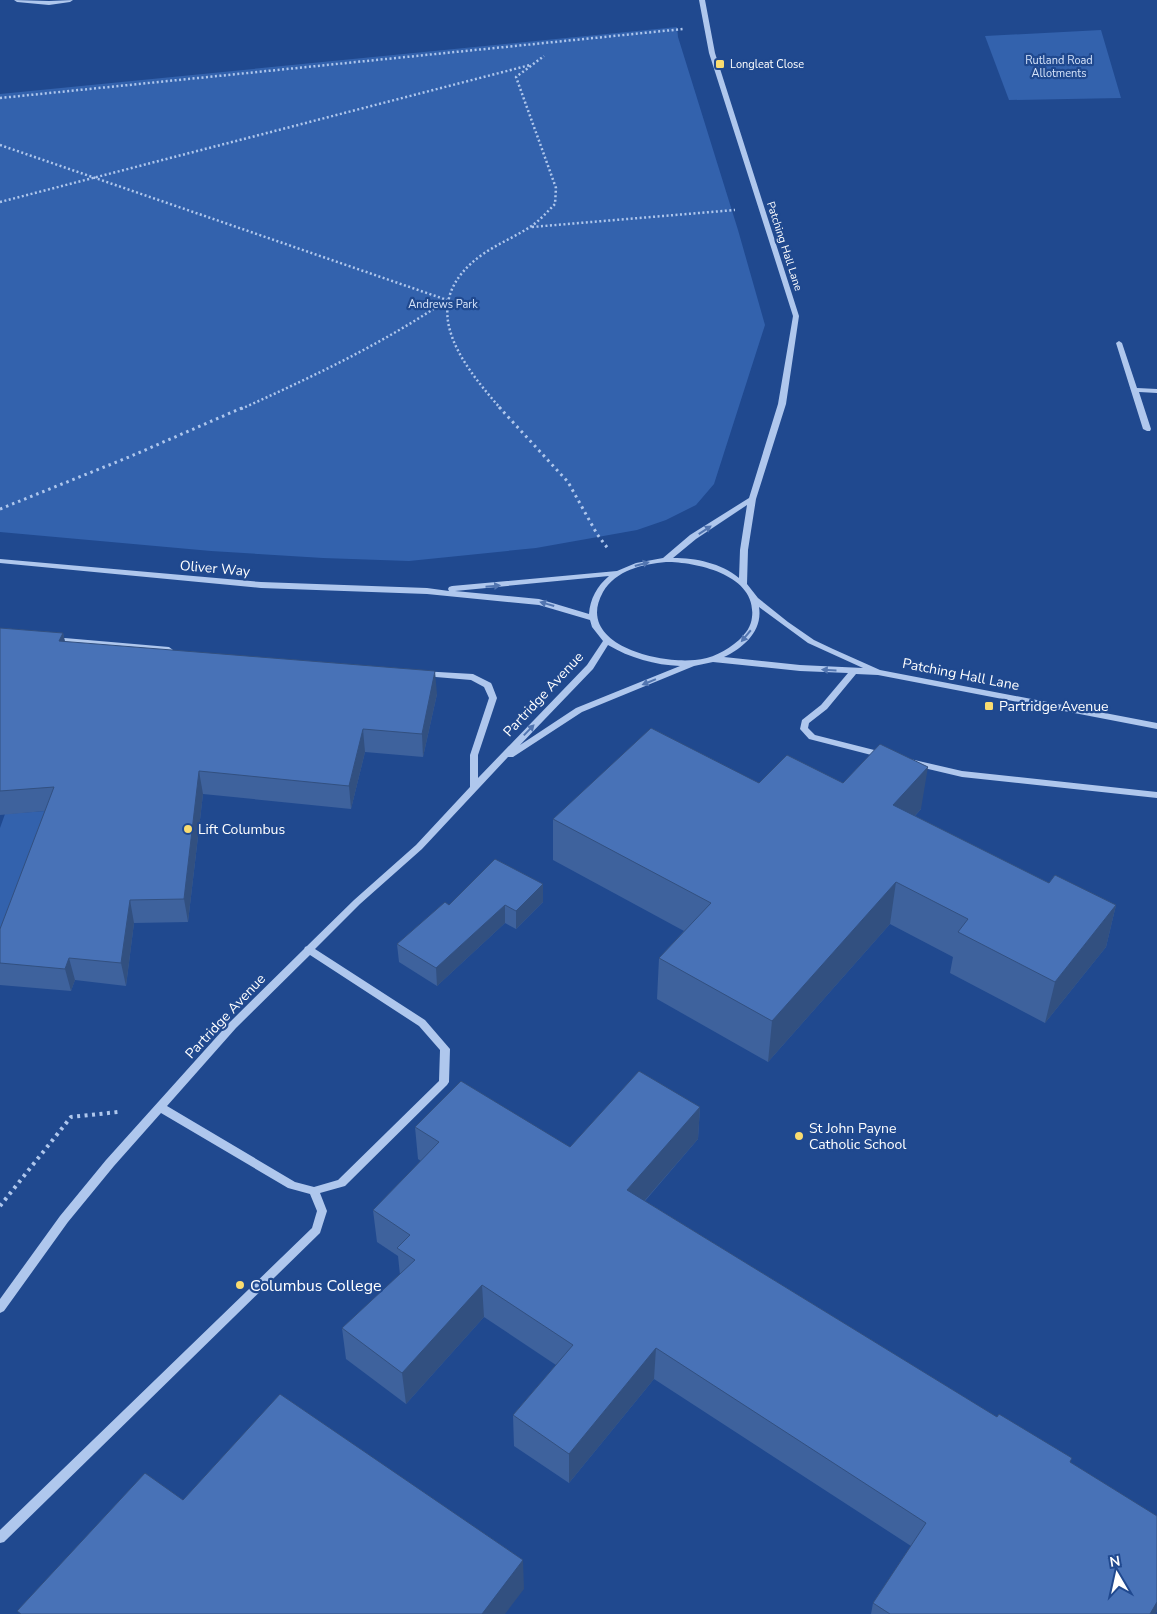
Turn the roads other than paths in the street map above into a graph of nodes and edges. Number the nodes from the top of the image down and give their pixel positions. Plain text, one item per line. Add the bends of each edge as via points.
1 (17, 0) edge
2 (70, 0) edge
3 (702, 0) edge
4 (1119, 343) dead end
5 (1134, 390) junction
6 (1157, 391) edge
7 (1147, 429) dead end
8 (752, 499) junction
9 (666, 559) junction
10 (0, 561) edge
11 (618, 573) junction
12 (743, 585) junction
13 (427, 591) junction
14 (753, 598) junction
15 (594, 618) junction
16 (39, 638) edge
17 (607, 640) junction
18 (177, 651) edge
19 (713, 659) junction
20 (694, 663) junction
21 (854, 671) junction
22 (414, 672) edge
23 (878, 672) junction
24 (1157, 726) edge
25 (495, 765) junction
26 (474, 788) junction
27 (1157, 795) edge
28 (308, 949) junction
29 (161, 1108) junction
30 (314, 1191) junction
31 (0, 1308) edge
32 (0, 1538) edge

1 - 2 street via 49,3
3 - 8 street, Patching Hall Lane via 712,53 796,316 782,404
4 - 5 street
5 - 6 street
5 - 7 street
9 -> 8 street, Patching Hall Lane
8 - 12 street, Patching Hall Lane via 744,550
11 -> 9 street, Patching Hall Lane
9 - 12 street, Patching Hall Lane via 710,565
10 - 13 street, Oliver Way via 261,584
13 -> 11 street, Oliver Way
11 - 15 street, Patching Hall Lane via 603,586 594,601
12 - 14 street, Patching Hall Lane
15 -> 13 street, Oliver Way via 539,602
14 -> 19 street, Patching Hall Lane via 756,616 750,634 735,648
14 - 23 street, Patching Hall Lane via 804,637
15 - 17 street, Patching Hall Lane
16 - 18 street
17 - 20 street, Patching Hall Lane via 630,655 661,663
25 -> 17 street, Partridge Avenue via 590,667
19 - 20 street, Patching Hall Lane
21 -> 19 street, Patching Hall Lane
20 -> 25 street, Partridge Avenue via 579,710
21 - 23 street, Patching Hall Lane
21 - 27 street via 824,707 805,722 804,729 812,737 962,774
22 - 26 street via 472,678 488,685 493,698 474,754
23 - 24 street, Patching Hall Lane
25 - 26 street, Partridge Avenue
26 - 28 street, Partridge Avenue via 419,847
28 - 29 street, Partridge Avenue via 233,1025
28 - 30 street via 422,1023 445,1050 444,1082 341,1183
29 - 30 street via 292,1186
29 - 31 street, Partridge Avenue via 64,1219
30 - 32 street via 322,1211 316,1230

